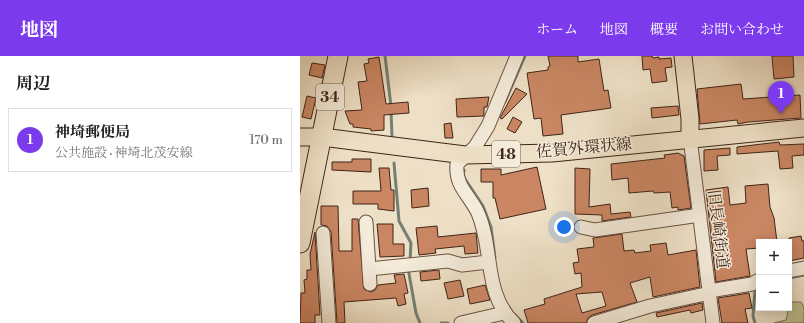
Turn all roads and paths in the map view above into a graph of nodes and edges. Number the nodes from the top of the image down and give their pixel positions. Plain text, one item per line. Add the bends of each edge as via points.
1 (338, 56) edge
2 (517, 56) edge
3 (683, 56) edge
4 (804, 128) edge
5 (300, 137) edge
6 (322, 137) junction
7 (690, 138) junction
8 (465, 155) junction
9 (700, 215) junction
10 (366, 222) dead end
11 (581, 227) dead end
12 (323, 233) dead end
13 (300, 244) edge
14 (488, 262) junction
15 (804, 268) edge
16 (369, 270) junction
17 (792, 270) edge
18 (756, 282) edge
19 (370, 284) dead end
20 (710, 292) junction
21 (504, 313) junction
22 (482, 321) edge
23 (329, 323) edge
24 (461, 323) edge
25 (514, 323) edge
26 (594, 323) edge
27 (713, 323) edge

1 - 6 highway, 34
2 - 8 street via 488,126 475,147
3 - 7 main road
4 - 7 main road, 佐賀外環状線
5 - 6 main road, 佐賀外環状線 / 48
6 - 8 main road, 佐賀外環状線 / 48
6 - 13 highway, 34
7 - 8 main road, 佐賀外環状線 / 48 via 552,152
7 - 9 street, 旧長崎街道
8 - 14 street via 457,164 456,175 478,213
9 - 11 street via 595,230
9 - 20 street, 旧長崎街道
10 - 16 street
12 - 23 street
14 - 16 street via 462,265 448,261
14 - 21 street via 496,296
15 - 17 street
16 - 19 street
18 - 20 street
20 - 26 street
20 - 27 street, 旧長崎街道
21 - 22 street
21 - 25 street
22 - 24 street

